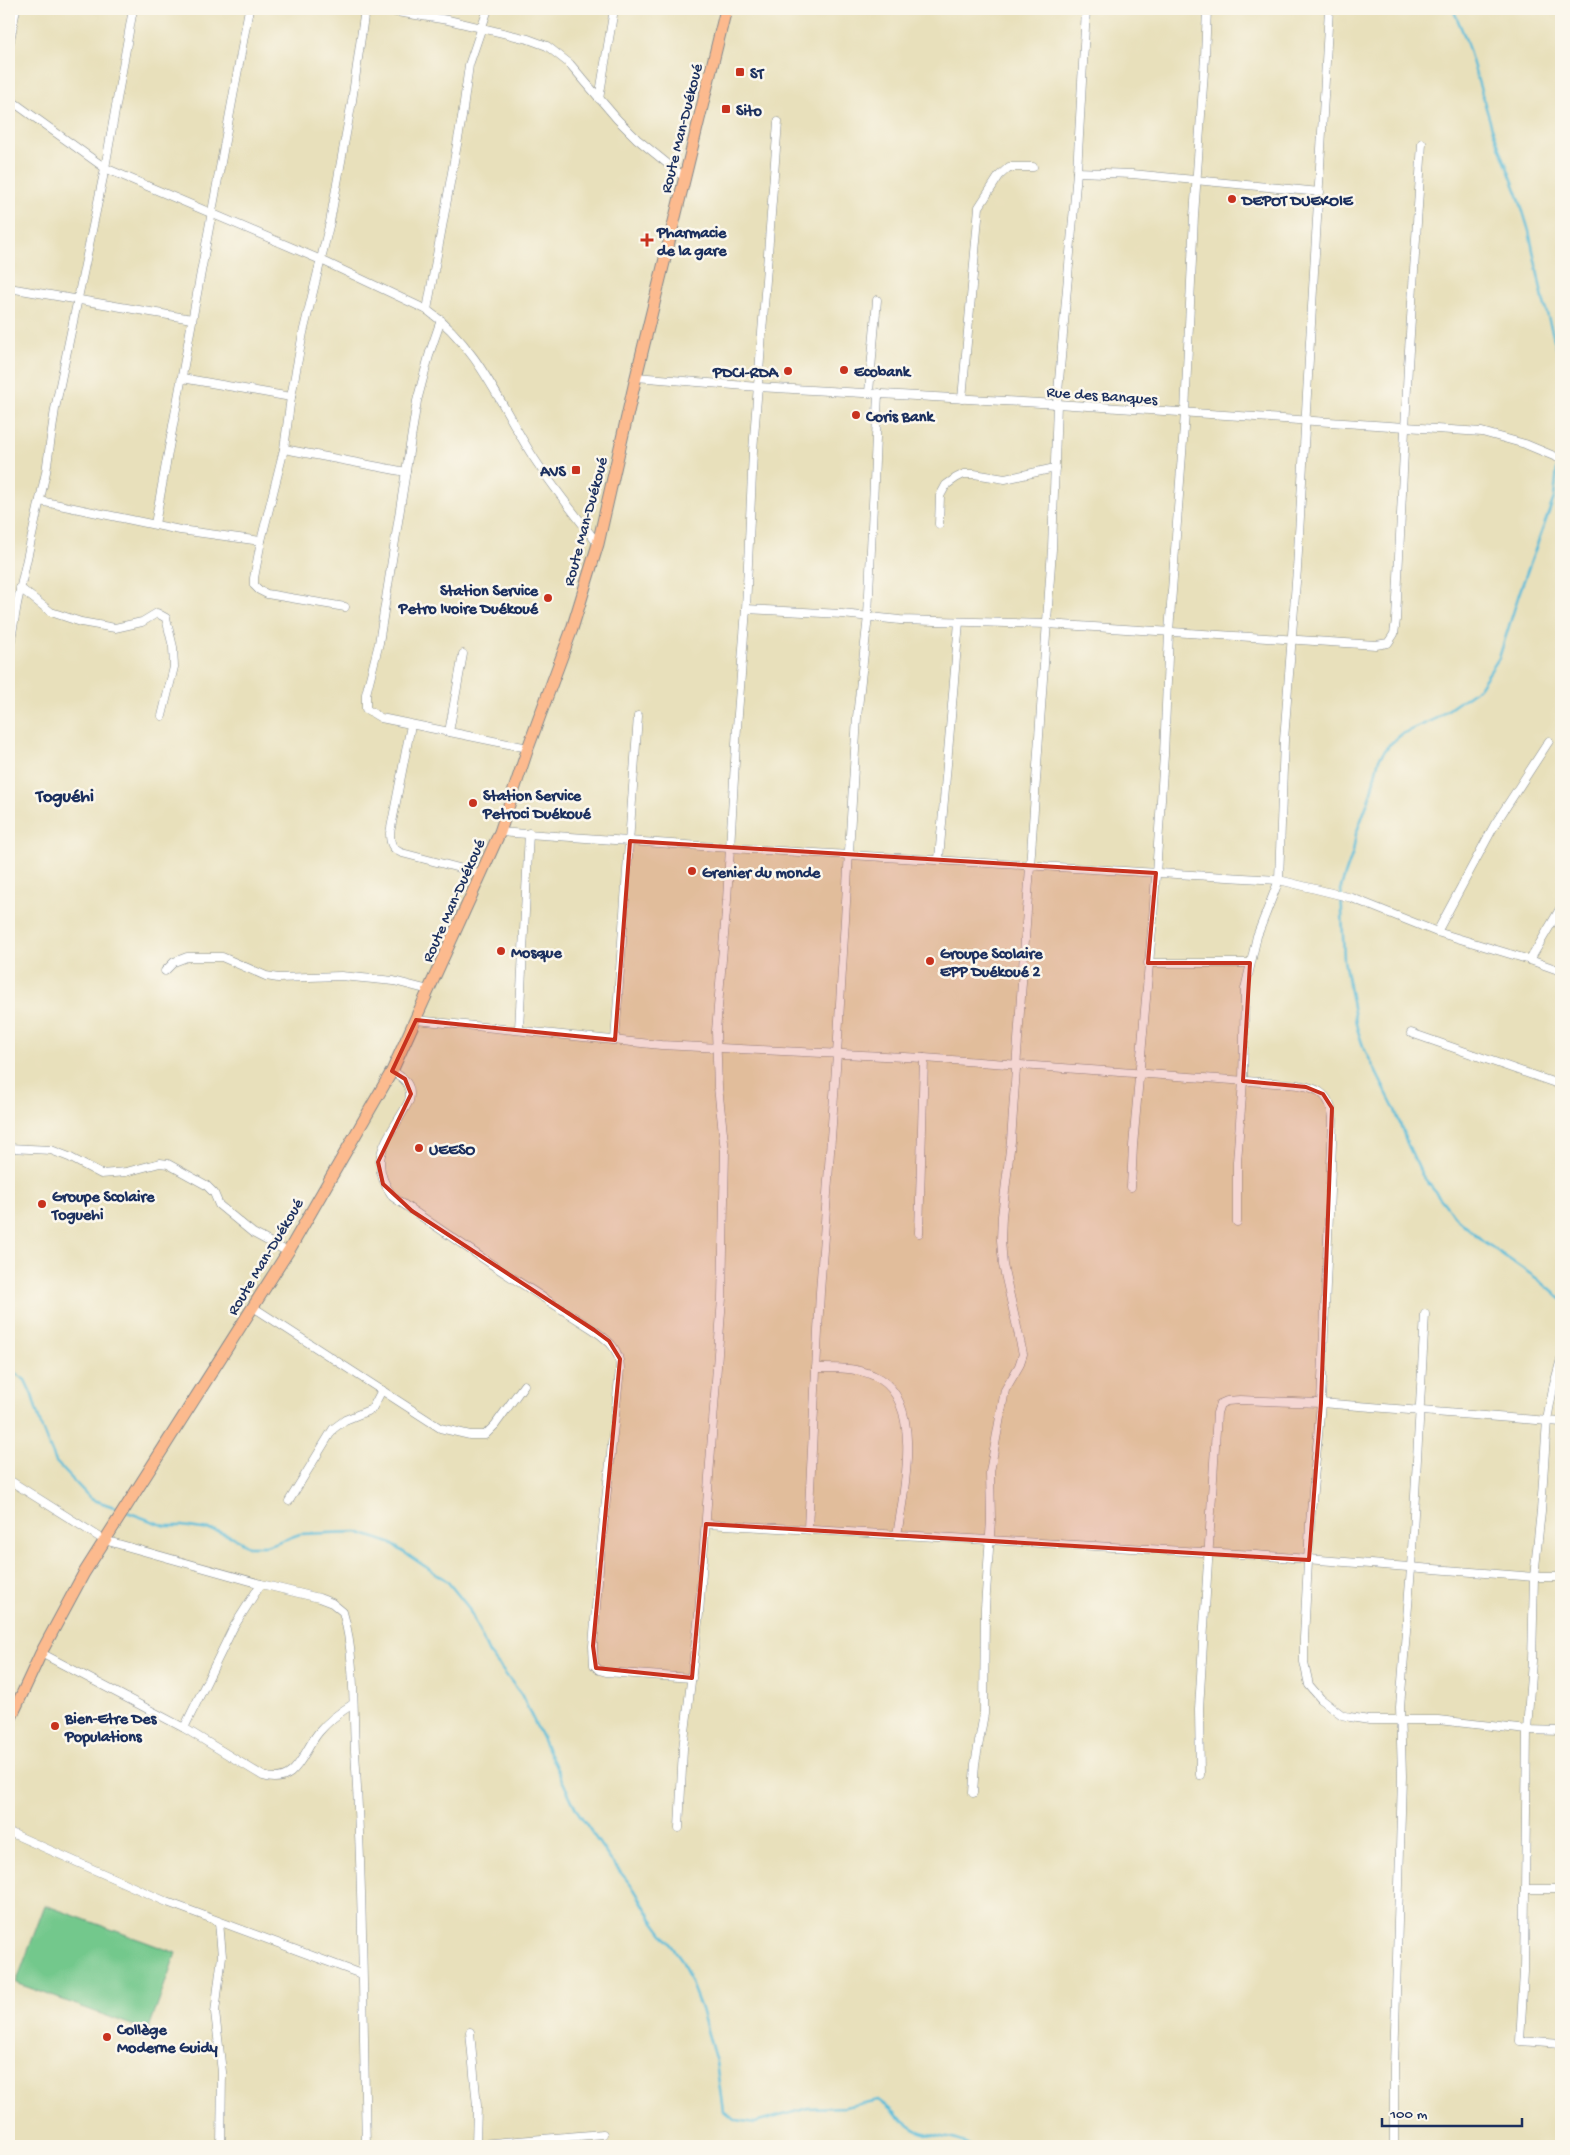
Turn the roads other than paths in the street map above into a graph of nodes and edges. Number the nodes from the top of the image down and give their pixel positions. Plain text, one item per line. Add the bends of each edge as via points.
1 (16, 9) edge
2 (133, 9) edge
3 (249, 9) edge
4 (365, 9) edge
5 (376, 9) edge
6 (488, 9) edge
7 (614, 9) edge
8 (726, 9) edge
9 (1086, 9) edge
10 (1207, 9) edge
11 (1329, 9) edge
12 (481, 29) junction
13 (9, 46) edge
14 (9, 99) edge
15 (599, 99) junction
16 (778, 122) dead end
17 (1422, 143) dead end
18 (1033, 167) dead end
19 (105, 168) junction
20 (1077, 172) junction
21 (684, 176) junction
22 (1197, 181) junction
23 (1320, 192) junction
24 (212, 212) junction
25 (322, 260) junction
26 (9, 288) edge
27 (877, 300) dead end
28 (77, 301) junction
29 (427, 310) junction
30 (192, 319) junction
31 (441, 320) junction
32 (636, 377) junction
33 (182, 378) junction
34 (758, 387) junction
35 (869, 392) junction
36 (878, 393) junction
37 (291, 397) junction
38 (962, 399) junction
39 (1057, 404) junction
40 (1185, 414) junction
41 (1305, 421) junction
42 (1405, 427) junction
43 (284, 449) junction
44 (1561, 459) edge
45 (1055, 468) junction
46 (406, 472) junction
47 (40, 501) junction
48 (155, 524) junction
49 (938, 524) dead end
50 (261, 541) junction
51 (598, 544) junction
52 (20, 588) junction
53 (13, 603) edge
54 (345, 606) dead end
55 (746, 609) junction
56 (868, 616) junction
57 (959, 622) junction
58 (1047, 624) junction
59 (1169, 632) junction
60 (1292, 641) junction
61 (9, 651) edge
62 (463, 654) dead end
63 (162, 716) dead end
64 (638, 716) dead end
65 (411, 725) junction
66 (450, 732) junction
67 (1549, 741) dead end
68 (528, 748) junction
69 (500, 832) junction
70 (529, 833) junction
71 (630, 841) junction
72 (730, 848) junction
73 (850, 855) junction
74 (939, 859) junction
75 (1029, 864) junction
76 (1156, 873) junction
77 (482, 874) junction
78 (1279, 880) junction
79 (1561, 908) edge
80 (1437, 932) junction
81 (1530, 960) junction
82 (1148, 963) junction
83 (1250, 963) junction
84 (165, 971) dead end
85 (1561, 971) edge
86 (429, 990) junction
87 (416, 1020) junction
88 (519, 1029) junction
89 (1411, 1033) dead end
90 (614, 1040) junction
91 (716, 1049) junction
92 (837, 1054) junction
93 (924, 1058) junction
94 (1015, 1065) junction
95 (392, 1071) junction
96 (1140, 1074) junction
97 (1243, 1081) junction
98 (1561, 1085) edge
99 (9, 1148) edge
100 (1131, 1187) dead end
101 (1237, 1222) dead end
102 (919, 1233) dead end
103 (288, 1252) junction
104 (253, 1307) junction
105 (1425, 1314) dead end
106 (1561, 1359) edge
107 (816, 1368) junction
108 (524, 1385) dead end
109 (382, 1390) junction
110 (1321, 1403) junction
111 (1419, 1410) junction
112 (1547, 1420) junction
113 (1561, 1422) edge
114 (9, 1480) edge
115 (289, 1502) dead end
116 (706, 1524) junction
117 (808, 1528) junction
118 (897, 1535) junction
119 (104, 1540) junction
120 (990, 1540) junction
121 (1209, 1554) junction
122 (1309, 1560) junction
123 (1411, 1568) junction
124 (1534, 1577) junction
125 (1561, 1577) edge
126 (262, 1584) junction
127 (40, 1653) junction
128 (692, 1678) junction
129 (353, 1704) junction
130 (1401, 1720) junction
131 (9, 1722) edge
132 (184, 1728) junction
133 (1527, 1730) junction
134 (1561, 1731) edge
135 (1200, 1775) dead end
136 (973, 1793) dead end
137 (679, 1828) dead end
138 (9, 1832) edge
139 (1525, 1889) junction
140 (1561, 1889) edge
141 (219, 1922) junction
142 (362, 1974) junction
143 (470, 2032) dead end
144 (1561, 2044) edge
145 (602, 2134) dead end
146 (221, 2146) edge
147 (366, 2146) edge
148 (456, 2146) edge
149 (476, 2146) edge
150 (1394, 2146) edge

1 - 13 street
2 - 19 street
3 - 24 street
4 - 25 street via 352,101
5 - 12 street via 448,20
6 - 12 street
7 - 15 street
8 - 21 main road, Route Man-Duékoué
9 - 20 street
10 - 22 street
11 - 23 street
12 - 15 street via 548,46 563,57
12 - 29 street via 469,65
14 - 19 street
15 - 21 street via 638,140
16 - 34 street
17 - 42 street
18 - 38 street via 1009,168 998,176 979,207
19 - 24 street
19 - 28 street
20 - 22 street
20 - 39 street
21 - 32 main road, Route Man-Duékoué
22 - 23 street
22 - 40 street
23 - 41 street
24 - 25 street
24 - 30 street
25 - 29 street
25 - 37 street
26 - 28 street
27 - 35 street
28 - 30 street
28 - 47 street
29 - 31 street
30 - 33 street
31 - 46 street via 424,373
31 - 51 street via 479,366 531,454
32 - 34 street, Rue des Banques
32 - 51 main road, Route Man-Duékoué
33 - 37 street
33 - 48 street
34 - 35 street, Rue des Banques
34 - 55 street
35 - 36 street, Rue des Banques
36 - 38 street, Rue des Banques
36 - 56 street
37 - 43 street
38 - 39 street, Rue des Banques
39 - 40 street, Rue des Banques
39 - 45 street
40 - 41 street, Rue des Banques
40 - 59 street
41 - 42 street, Rue des Banques
41 - 60 street
42 - 44 street, Rue des Banques via 1482,432 1525,444
42 - 60 street via 1396,620 1392,640 1376,645
43 - 46 street
43 - 50 street
45 - 49 street via 1005,479 964,474 946,485 940,496
45 - 58 street
46 - 65 street via 365,707 373,715
47 - 48 street
47 - 52 street
48 - 50 street
50 - 54 street via 254,578 254,586 259,590
51 - 68 main road, Route Man-Duékoué via 572,629
52 - 53 street
52 - 63 street via 51,612 81,622 115,628 142,622 157,613 166,618 174,667
53 - 61 street
55 - 56 street
55 - 72 street
56 - 57 street
56 - 73 street via 857,717
57 - 58 street
57 - 74 street
58 - 59 street
58 - 75 street
59 - 60 street
59 - 76 street
60 - 78 street via 1284,740
62 - 66 street
64 - 71 street
65 - 66 street
65 - 77 street via 390,844 402,853
66 - 68 street
67 - 80 street via 1495,824
68 - 69 main road, Route Man-Duékoué
69 - 70 street
69 - 77 main road, Route Man-Duékoué
70 - 71 street
70 - 88 street
71 - 72 street
71 - 90 street
72 - 73 street
72 - 91 street
73 - 74 street
73 - 92 street
74 - 75 street
75 - 76 street
75 - 94 street
76 - 78 street
76 - 82 street
77 - 86 main road, Route Man-Duékoué
78 - 80 street via 1352,898
78 - 83 street
79 - 81 street
80 - 81 street
81 - 85 street
82 - 83 street
82 - 96 street
83 - 97 street via 1245,989
84 - 86 street via 174,962 187,957 222,957 278,978 341,976 394,981
86 - 87 main road, Route Man-Duékoué
87 - 88 street
87 - 95 main road, Route Man-Duékoué
88 - 90 street
89 - 98 street
90 - 91 street
91 - 92 street
91 - 116 street via 725,1151 725,1200 722,1298
92 - 93 street
92 - 107 street
93 - 94 street
93 - 102 street
94 - 96 street
94 - 120 street via 1001,1240 1003,1265 1023,1354 1005,1390 990,1472
95 - 103 main road, Route Man-Duékoué
95 - 128 street via 405,1079 411,1094 378,1162 383,1184 393,1197 594,1330 617,1350 620,1369 600,1556 594,1665 606,1672
96 - 97 street
96 - 100 street
97 - 101 street via 1237,1162
97 - 110 street via 1306,1086 1323,1094 1332,1108
99 - 103 street via 51,1150 101,1174 168,1164 206,1185 214,1192 219,1205 253,1232
103 - 104 main road, Route Man-Duékoué
104 - 109 street
104 - 119 main road, Route Man-Duékoué
105 - 111 street
106 - 112 street
107 - 117 street
107 - 118 street via 867,1373 888,1385 897,1397 906,1421 902,1505
108 - 109 street via 485,1435 440,1428
109 - 115 street via 372,1409 332,1429
110 - 111 street
110 - 121 street via 1240,1400 1220,1404
110 - 122 street
111 - 112 street
111 - 123 street
112 - 113 street
112 - 124 street
114 - 119 street
116 - 117 street
116 - 128 street
117 - 118 street
118 - 120 street
119 - 126 street
119 - 127 main road, Route Man-Duékoué
120 - 121 street
120 - 136 street via 985,1608 984,1714
121 - 122 street
121 - 135 street via 1199,1709
122 - 123 street
122 - 130 street via 1304,1662 1309,1685 1320,1699 1342,1715 1369,1720
123 - 124 street
123 - 130 street
124 - 125 street
124 - 133 street
126 - 129 street via 319,1598 343,1612
126 - 132 street via 233,1628
127 - 131 main road, Route Man-Duékoué
127 - 132 street
128 - 137 street via 683,1749
129 - 132 street via 317,1734 295,1770 277,1778 263,1776
129 - 142 street via 361,1845
130 - 133 street via 1438,1720
130 - 150 street
133 - 134 street
133 - 139 street
138 - 141 street
139 - 140 street
139 - 144 street via 1520,2041
141 - 142 street
141 - 146 street via 222,1956 215,2012 222,2072
142 - 147 street
143 - 149 street via 477,2106
145 - 149 street
148 - 149 street

